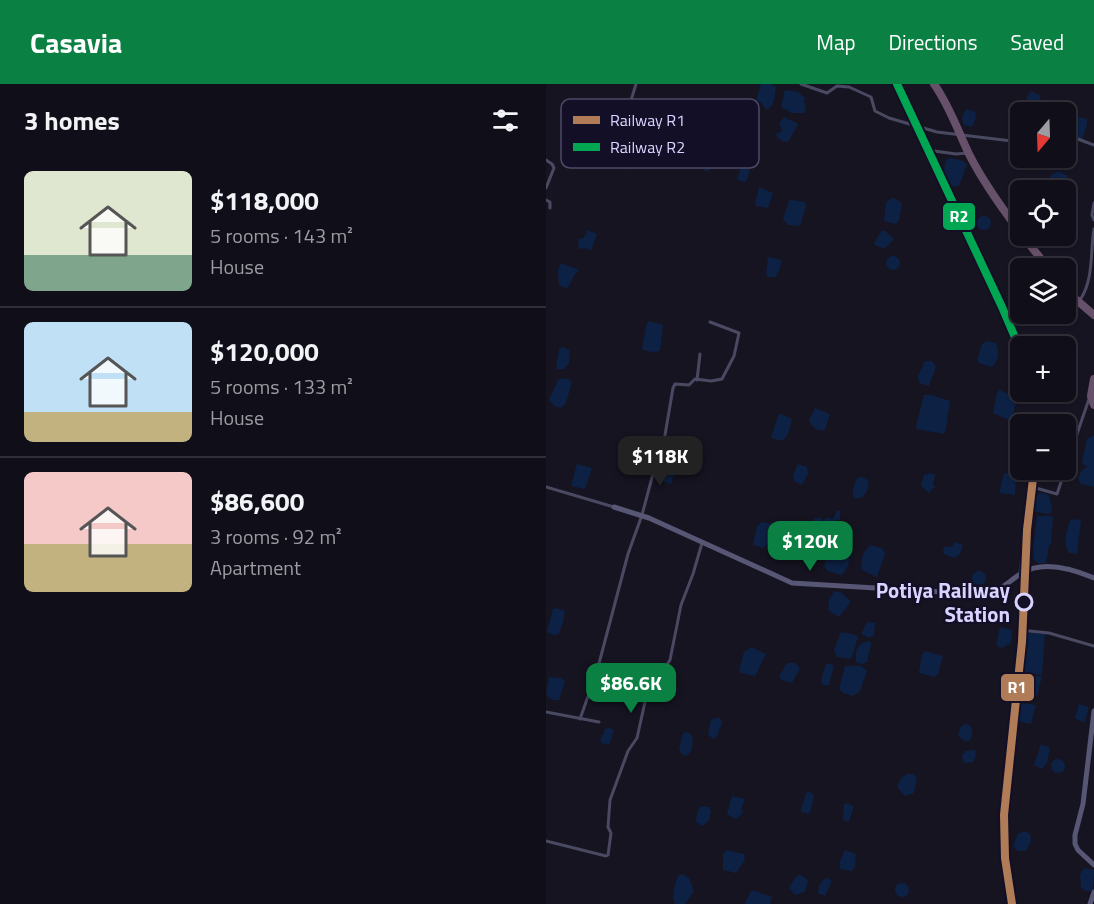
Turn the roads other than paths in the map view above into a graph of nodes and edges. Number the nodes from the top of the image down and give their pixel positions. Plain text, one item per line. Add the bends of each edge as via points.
1 (636, 84) edge
2 (801, 84) edge
3 (934, 84) edge
4 (631, 99) edge
5 (961, 134) junction
6 (1076, 140) edge
7 (1010, 141) edge
8 (1094, 145) edge
9 (934, 151) dead end
10 (968, 153) junction
11 (546, 160) edge
12 (546, 188) edge
13 (546, 200) edge
14 (1094, 203) edge
15 (550, 208) dead end
16 (1010, 219) edge
17 (1094, 220) edge
18 (1094, 229) edge
19 (1031, 246) edge
20 (1040, 258) edge
21 (1089, 275) junction
22 (1094, 276) edge
23 (1078, 302) joint
24 (1094, 315) edge
25 (710, 322) dead end
26 (699, 354) dead end
27 (1094, 379) edge
28 (697, 380) junction
29 (1091, 392) junction
30 (1094, 405) edge
31 (1076, 436) edge
32 (1061, 480) edge
33 (546, 487) edge
34 (614, 507) joint
35 (642, 515) junction
36 (702, 541) junction
37 (1020, 574) junction
38 (1094, 578) edge
39 (1020, 630) dead end
40 (1094, 646) edge
41 (1094, 711) edge
42 (546, 712) edge
43 (580, 719) junction
44 (599, 722) dead end
45 (1093, 722) edge
46 (546, 841) edge
47 (1094, 865) edge
48 (1094, 892) edge
49 (1090, 904) edge

1 - 4 street
2 - 5 street via 827,93 837,86 849,87 871,97 873,110 884,116 938,132
3 - 5 highway
5 - 7 street
5 - 10 highway
6 - 8 street
9 - 10 street
10 - 16 highway
11 - 12 street via 554,168
13 - 15 street
14 - 17 street
18 - 21 street
19 - 20 highway
21 - 22 street
21 - 23 street
23 - 24 highway
25 - 28 street via 739,333 737,346 723,378
26 - 28 street
27 - 29 highway
28 - 35 street via 689,385 675,384 673,388 664,441
29 - 30 highway
29 - 31 street
32 - 37 street via 1057,494 1029,490
33 - 34 street
34 - 35 street
35 - 36 street
35 - 43 street
36 - 37 street via 792,582 976,594 991,593
36 - 46 street via 681,605 670,660 653,696 645,702 637,738 612,791 608,855
37 - 38 street via 1040,566 1078,571
39 - 40 street via 1049,633
41 - 45 street
42 - 43 street
43 - 44 street
45 - 47 street via 1075,844
48 - 49 street

